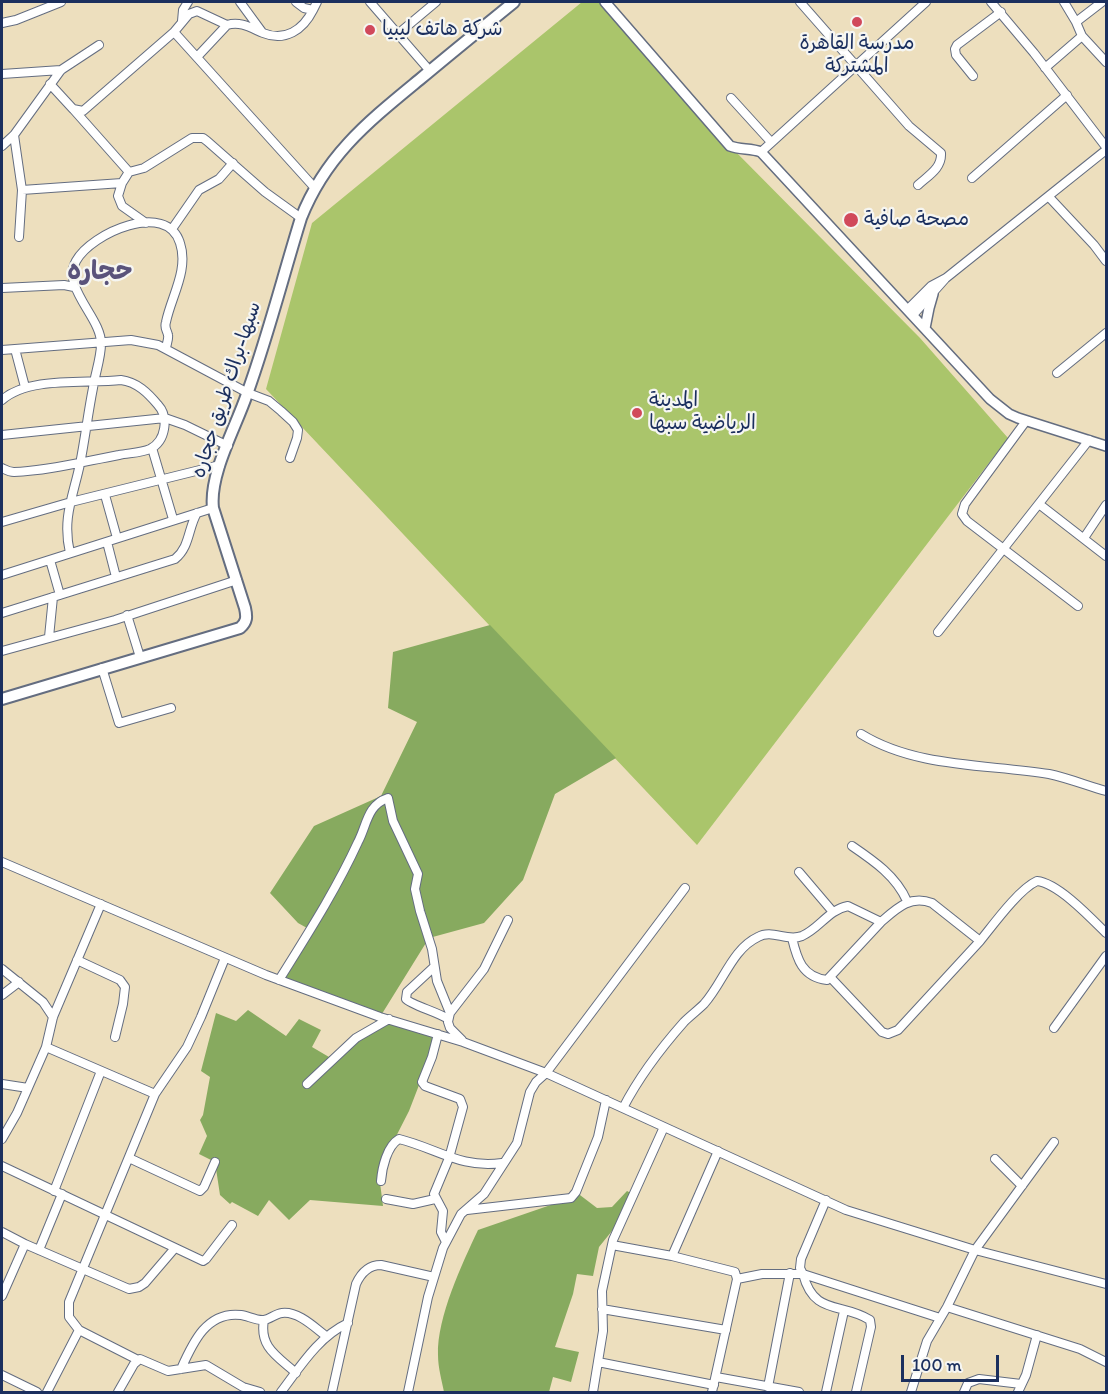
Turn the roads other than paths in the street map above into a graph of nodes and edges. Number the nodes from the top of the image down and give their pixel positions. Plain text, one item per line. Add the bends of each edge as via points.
1 (61, 2) edge
2 (188, 2) edge
3 (240, 2) edge
4 (296, 2) edge
5 (317, 2) edge
6 (370, 2) edge
7 (436, 2) edge
8 (514, 2) edge
9 (605, 2) edge
10 (800, 2) edge
11 (926, 2) edge
12 (992, 2) edge
13 (1064, 2) edge
14 (1102, 2) edge
15 (313, 10) junction
16 (1001, 12) junction
17 (182, 21) junction
18 (1076, 22) junction
19 (2, 23) edge
20 (227, 25) junction
21 (174, 32) junction
22 (263, 33) junction
23 (399, 33) junction
24 (1082, 36) junction
25 (99, 45) dead end
26 (197, 57) junction
27 (1107, 62) edge
28 (856, 65) junction
29 (1045, 68) junction
30 (61, 70) junction
31 (430, 71) junction
32 (2, 74) edge
33 (973, 76) dead end
34 (50, 84) junction
35 (1066, 95) junction
36 (731, 98) dead end
37 (73, 109) junction
38 (14, 135) junction
39 (771, 142) junction
40 (2, 146) edge
41 (1107, 149) edge
42 (761, 152) junction
43 (233, 163) junction
44 (129, 172) junction
45 (972, 178) dead end
46 (122, 183) junction
47 (918, 185) dead end
48 (314, 187) junction
49 (21, 190) junction
50 (1049, 197) junction
51 (301, 218) junction
52 (146, 223) junction
53 (172, 229) junction
54 (19, 237) dead end
55 (1107, 261) edge
56 (946, 278) junction
57 (74, 287) junction
58 (2, 288) edge
59 (933, 294) junction
60 (910, 312) junction
61 (925, 328) junction
62 (1107, 333) edge
63 (102, 342) junction
64 (166, 348) junction
65 (15, 349) junction
66 (2, 350) edge
67 (1057, 373) dead end
68 (94, 381) junction
69 (25, 387) junction
70 (248, 393) junction
71 (2, 399) edge
72 (165, 418) junction
73 (1026, 421) junction
74 (86, 427) junction
75 (2, 435) edge
76 (1089, 440) junction
77 (228, 446) junction
78 (1107, 446) edge
79 (152, 448) junction
80 (290, 458) dead end
81 (80, 462) junction
82 (220, 465) junction
83 (2, 468) edge
84 (161, 481) junction
85 (105, 495) junction
86 (71, 502) junction
87 (1039, 504) junction
88 (1107, 505) edge
89 (213, 508) junction
90 (197, 513) junction
91 (173, 519) junction
92 (2, 522) edge
93 (117, 538) junction
94 (1084, 538) junction
95 (107, 542) junction
96 (1004, 549) junction
97 (70, 553) junction
98 (1107, 556) edge
99 (50, 560) junction
100 (2, 575) edge
101 (116, 577) junction
102 (237, 580) junction
103 (57, 596) junction
104 (1078, 606) dead end
105 (2, 613) edge
106 (127, 615) junction
107 (938, 632) dead end
108 (49, 637) junction
109 (2, 651) edge
110 (140, 657) junction
111 (102, 668) junction
112 (2, 699) edge
113 (171, 708) dead end
114 (861, 734) dead end
115 (1107, 791) edge
116 (852, 846) dead end
117 (2, 862) edge
118 (799, 872) dead end
119 (685, 888) dead end
120 (907, 901) junction
121 (101, 904) junction
122 (832, 912) junction
123 (508, 920) dead end
124 (881, 922) junction
125 (1107, 933) edge
126 (792, 938) junction
127 (980, 941) junction
128 (1107, 956) edge
129 (225, 958) junction
130 (77, 960) junction
131 (434, 967) junction
132 (2, 969) edge
133 (831, 978) junction
134 (279, 980) junction
135 (18, 982) junction
136 (2, 995) edge
137 (449, 1016) junction
138 (53, 1017) junction
139 (389, 1019) junction
140 (1054, 1028) dead end
141 (438, 1034) junction
142 (115, 1037) dead end
143 (464, 1041) junction
144 (46, 1047) junction
145 (101, 1071) junction
146 (546, 1073) junction
147 (2, 1084) edge
148 (307, 1084) dead end
149 (28, 1088) junction
150 (155, 1094) junction
151 (606, 1100) junction
152 (623, 1108) junction
153 (664, 1126) junction
154 (2, 1139) edge
155 (1054, 1142) dead end
156 (718, 1151) junction
157 (129, 1158) junction
158 (449, 1158) junction
159 (996, 1159) dead end
160 (215, 1162) dead end
161 (502, 1163) junction
162 (2, 1166) edge
163 (381, 1181) dead end
164 (1022, 1186) junction
165 (58, 1193) junction
166 (386, 1199) dead end
167 (435, 1199) junction
168 (826, 1200) junction
169 (466, 1210) junction
170 (105, 1215) junction
171 (232, 1225) dead end
172 (2, 1232) edge
173 (446, 1242) junction
174 (25, 1244) junction
175 (612, 1245) junction
176 (175, 1248) junction
177 (975, 1250) junction
178 (39, 1251) junction
179 (672, 1256) junction
180 (83, 1269) junction
181 (790, 1273) junction
182 (803, 1274) junction
183 (434, 1277) junction
184 (737, 1279) junction
185 (1107, 1284) edge
186 (2, 1296) edge
187 (947, 1307) junction
188 (602, 1309) junction
189 (844, 1311) junction
190 (940, 1318) junction
191 (264, 1320) junction
192 (348, 1323) junction
193 (726, 1329) junction
194 (79, 1330) junction
195 (327, 1335) junction
196 (1037, 1335) junction
197 (138, 1360) junction
198 (598, 1362) junction
199 (1107, 1362) edge
200 (181, 1369) junction
201 (296, 1373) junction
202 (2, 1375) edge
203 (714, 1385) edge
204 (768, 1387) junction
205 (1019, 1388) edge
206 (37, 1392) edge
207 (47, 1392) edge
208 (118, 1392) edge
209 (260, 1392) edge
210 (282, 1392) edge
211 (332, 1392) edge
212 (408, 1392) edge
213 (593, 1392) edge
214 (799, 1392) edge
215 (826, 1392) edge
216 (856, 1392) edge
217 (911, 1392) edge
218 (964, 1392) edge

1 - 19 street
2 - 17 street
3 - 22 street
4 - 15 street
5 - 15 street
6 - 23 street
7 - 23 street
8 - 31 main road, سبها-براك طريق حجاره
9 - 42 street via 730,146
10 - 28 street
11 - 28 street
12 - 16 street
13 - 18 street
14 - 18 street
15 - 22 street via 292,34
16 - 29 street
16 - 33 street via 955,49
17 - 20 street via 197,11
17 - 21 street
18 - 24 street
20 - 22 street via 234,23
20 - 26 street
21 - 26 street
21 - 37 street via 87,109
23 - 31 street
24 - 27 street
24 - 29 street
25 - 30 street
26 - 48 street
28 - 39 street
28 - 47 street via 909,126 941,153 937,169
29 - 35 street
30 - 32 street
30 - 34 street
31 - 48 main road, سبها-براك طريق حجاره via 338,152
34 - 37 street
34 - 38 street
35 - 41 street
35 - 45 street
36 - 39 street
37 - 44 street
38 - 40 street
38 - 49 street
39 - 42 street
41 - 50 street
42 - 60 street
43 - 44 street via 207,141 196,138 144,168
43 - 51 street
43 - 53 street via 219,179 199,190
44 - 46 street
46 - 49 street
46 - 52 street via 118,192 120,202
48 - 51 main road, سبها-براك طريق حجاره
49 - 54 street
50 - 55 street
50 - 56 street
51 - 70 main road, سبها-براك طريق حجاره
52 - 53 street
52 - 57 street via 97,239 75,261
53 - 64 street via 180,242 182,261 165,326
56 - 59 street
56 - 60 street via 931,286
57 - 58 street
57 - 63 street
59 - 60 street
59 - 61 street
60 - 61 street
61 - 73 street via 990,399
62 - 67 street
63 - 64 street via 142,341
63 - 65 street
63 - 68 street
64 - 70 street
65 - 66 street
65 - 69 street
68 - 69 street
68 - 72 street via 133,383 157,403
68 - 74 street
69 - 71 street
70 - 77 main road, سبها-براك طريق حجاره
70 - 80 street via 269,401 293,422 298,430
72 - 74 street
72 - 77 street
72 - 79 street via 162,434
73 - 76 street
73 - 96 street via 962,511 967,522
74 - 75 street
74 - 81 street
76 - 78 street
76 - 87 street
77 - 82 main road, سبها-براك طريق حجاره
79 - 81 street
79 - 84 street
81 - 83 street via 15,472
81 - 86 street
82 - 84 street
82 - 89 main road, سبها-براك طريق حجاره via 212,492
84 - 85 street
84 - 91 street
85 - 86 street
85 - 93 street
86 - 92 street
86 - 97 street via 66,529
87 - 94 street
87 - 96 street
88 - 94 street
89 - 90 street
89 - 102 main road, سبها-براك طريق حجاره
90 - 91 street
90 - 101 street via 177,558
91 - 93 street
93 - 95 street
94 - 98 street
95 - 97 street
95 - 101 street
96 - 104 street
96 - 107 street
97 - 99 street
99 - 100 street
99 - 103 street
101 - 103 street
102 - 106 street
102 - 110 main road, سبها-براك طريق حجاره via 247,618 240,628
103 - 105 street
103 - 108 street
106 - 108 street
106 - 110 street
108 - 109 street
110 - 111 main road, سبها-براك طريق حجاره
111 - 112 main road, سبها-براك طريق حجاره
111 - 113 street via 119,723
114 - 115 street via 888,747 936,760 1053,775
116 - 120 street via 893,878
117 - 121 street
118 - 122 street
119 - 146 street
120 - 124 street
120 - 127 street via 932,903
121 - 129 street
121 - 130 street
122 - 124 street via 848,906
122 - 126 street via 805,935
123 - 137 street via 484,969
124 - 133 street
125 - 127 street via 1060,892 1037,881 1030,884
126 - 133 street via 801,965 821,980
126 - 152 street via 762,935 745,946 704,1004 647,1068
127 - 133 street via 892,1033 882,1032
128 - 140 street
129 - 134 street
129 - 150 street via 187,1047
130 - 138 street
130 - 142 street via 123,983 125,991
131 - 134 street via 415,889 418,874 393,821 388,798 378,801 367,817 344,872
131 - 137 street
131 - 137 street via 407,992 406,999 410,1004
132 - 135 street
134 - 139 street
135 - 136 street
135 - 138 street via 43,1002
137 - 143 street via 452,1030
138 - 144 street
139 - 141 street
139 - 148 street via 356,1038
141 - 143 street
141 - 158 street via 422,1082 463,1104
143 - 146 street
144 - 145 street
144 - 149 street
145 - 150 street
145 - 165 street
146 - 151 street
146 - 161 street via 532,1089 520,1136
147 - 149 street
149 - 154 street
150 - 157 street
151 - 152 street
151 - 169 street via 598,1137 571,1198
152 - 153 street
153 - 156 street
153 - 175 street
155 - 164 street
156 - 168 street
156 - 179 street
157 - 160 street via 200,1191
157 - 170 street
158 - 161 street via 474,1164
158 - 163 street via 399,1139 384,1165
158 - 167 street
159 - 164 street
161 - 169 street via 483,1194
162 - 165 street
164 - 177 street
165 - 170 street
165 - 178 street
166 - 167 street via 410,1204
167 - 173 street via 443,1211 441,1232
168 - 177 street via 846,1210
168 - 182 street via 801,1259
169 - 173 street
170 - 176 street
170 - 180 street
171 - 176 street via 205,1260
172 - 174 street
173 - 183 street
174 - 178 street
174 - 186 street
175 - 179 street
175 - 188 street
176 - 180 street via 136,1288 124,1288
177 - 185 street
177 - 187 street
178 - 180 street
179 - 184 street via 730,1269
180 - 194 street via 68,1307 71,1321
181 - 182 street
181 - 184 street
181 - 204 street
182 - 189 street via 807,1290 818,1300
182 - 190 street
183 - 192 street via 373,1265 357,1281
183 - 212 street
184 - 193 street
187 - 190 street
187 - 196 street
188 - 193 street
188 - 198 street
189 - 215 street
189 - 216 street via 870,1320
190 - 217 street via 927,1341
191 - 195 street via 278,1313 294,1314
191 - 200 street via 242,1315 217,1318 196,1339
191 - 201 street via 265,1344
192 - 195 street
192 - 211 street
193 - 203 street
194 - 197 street
194 - 207 street
195 - 201 street
196 - 199 street via 1080,1348
196 - 205 street
197 - 200 street via 162,1370
197 - 208 street
198 - 203 street
198 - 213 street
200 - 209 street via 206,1365 243,1387
201 - 210 street
202 - 206 street
203 - 204 street
204 - 214 street
205 - 218 street via 979,1379 968,1383

